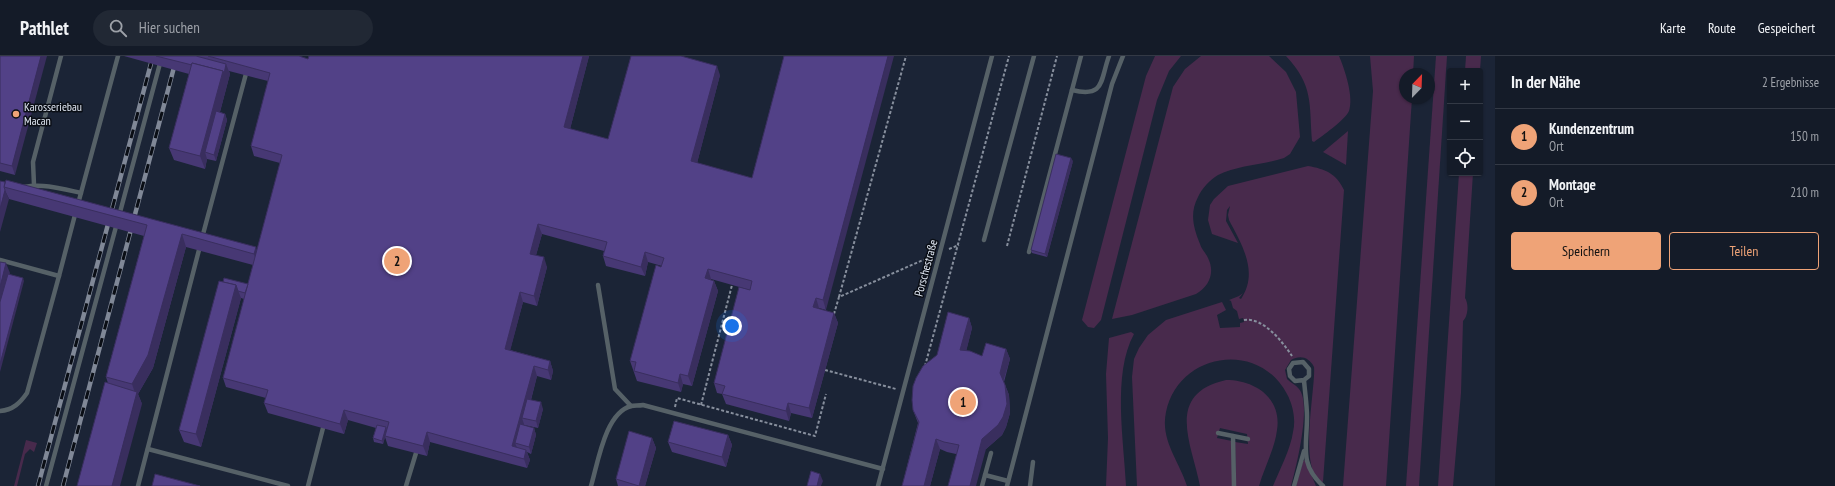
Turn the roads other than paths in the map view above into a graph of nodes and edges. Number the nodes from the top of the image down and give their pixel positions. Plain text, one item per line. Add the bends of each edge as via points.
1 (61, 56) edge
2 (118, 56) edge
3 (162, 56) edge
4 (992, 56) edge
5 (1034, 56) edge
6 (1081, 56) edge
7 (1109, 56) edge
8 (1123, 56) edge
9 (249, 64) edge
10 (1072, 90) junction
11 (34, 185) junction
12 (20, 188) edge
13 (81, 193) junction
14 (984, 240) dead end
15 (1029, 252) dead end
16 (0, 260) edge
17 (59, 276) junction
18 (598, 285) dead end
19 (1304, 380) junction
20 (631, 406) junction
21 (0, 411) edge
22 (323, 428) edge
23 (1218, 433) dead end
24 (1233, 436) junction
25 (1248, 439) dead end
26 (148, 449) junction
27 (1304, 451) junction
28 (991, 452) dead end
29 (416, 453) edge
30 (1034, 462) dead end
31 (883, 469) junction
32 (985, 475) junction
33 (1007, 484) edge
34 (46, 486) edge
35 (138, 486) edge
36 (288, 486) edge
37 (308, 486) edge
38 (406, 486) edge
39 (591, 486) edge
40 (878, 486) edge
41 (982, 486) edge
42 (1030, 486) edge
43 (1234, 486) edge
44 (1294, 486) edge
45 (1323, 486) edge

1 - 11 lane via 33,162
2 - 13 lane
3 - 34 lane
4 - 31 lane, Porschestraße
5 - 14 lane
6 - 10 lane
7 - 10 lane via 1098,87 1093,92
8 - 33 lane via 1112,84
9 - 26 lane via 179,322
10 - 15 lane
11 - 12 lane
11 - 13 lane
13 - 17 lane
16 - 17 lane
17 - 21 lane via 27,393 12,409
18 - 20 lane via 615,389
19 - 19 lane via 1295,381 1290,376 1289,369 1296,361 1308,366 1309,376
19 - 27 lane via 1307,417
20 - 31 lane via 643,405
20 - 39 lane via 622,410 613,419
22 - 37 lane
23 - 24 lane
24 - 25 lane
24 - 43 lane
26 - 35 lane
26 - 36 lane
27 - 44 lane
27 - 45 lane via 1313,477
28 - 32 lane
29 - 38 lane
30 - 42 lane
31 - 40 lane, Porschestraße
32 - 33 lane
32 - 41 lane

